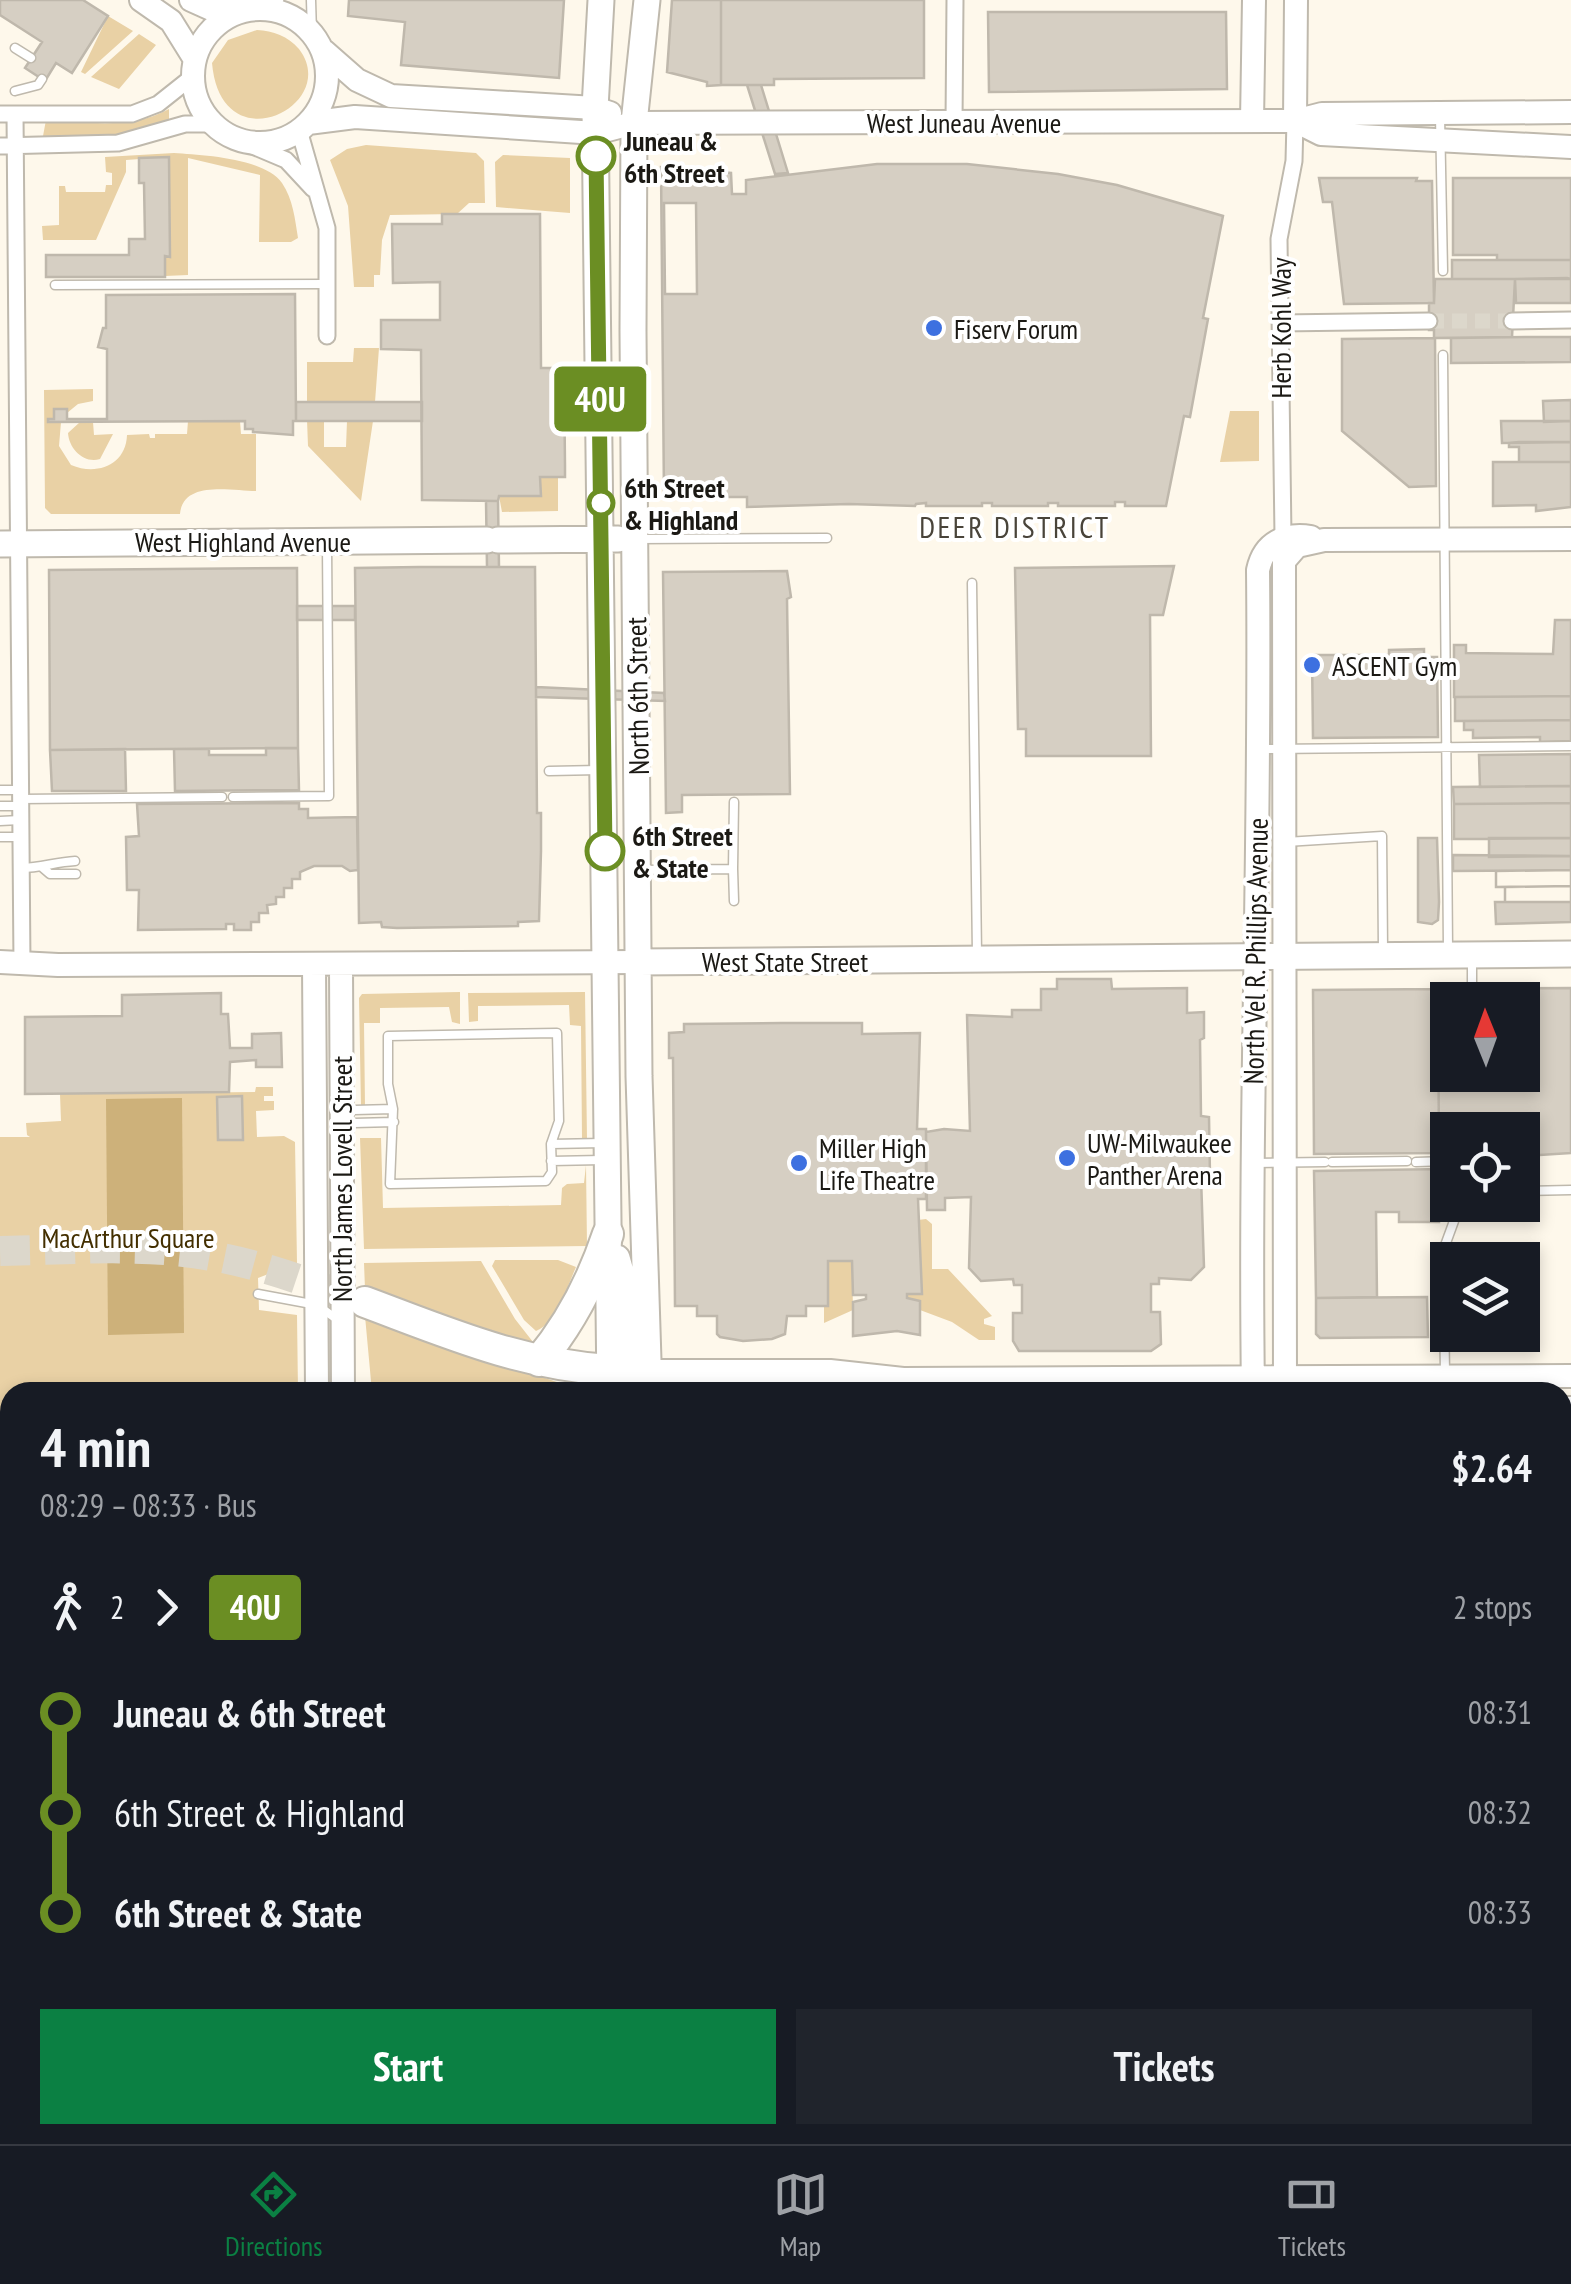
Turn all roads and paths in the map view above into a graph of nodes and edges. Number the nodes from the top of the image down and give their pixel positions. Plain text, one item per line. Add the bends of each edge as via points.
1 (141, 0) edge
2 (190, 0) edge
3 (311, 0) edge
4 (601, 0) edge
5 (647, 0) edge
6 (955, 0) edge
7 (1254, 0) edge
8 (1296, 0) edge
9 (274, 4) edge
10 (242, 10) junction
11 (317, 41) junction
12 (15, 48) dead end
13 (31, 58) dead end
14 (193, 68) junction
15 (42, 79) dead end
16 (15, 91) dead end
17 (1440, 112) junction
18 (1571, 112) edge
19 (8, 114) edge
20 (596, 120) junction
21 (1252, 121) junction
22 (1295, 121) junction
23 (634, 122) junction
24 (954, 123) junction
25 (212, 124) junction
26 (303, 127) junction
27 (241, 141) junction
28 (1441, 142) junction
29 (8, 146) edge
30 (1571, 147) edge
31 (320, 196) junction
32 (1443, 272) dead end
33 (327, 284) junction
34 (55, 285) dead end
35 (1571, 320) edge
36 (1429, 321) tunnel mouth
37 (1512, 322) tunnel mouth
38 (1280, 323) junction
39 (633, 331) junction
40 (599, 332) junction
41 (327, 336) dead end
42 (1443, 355) dead end
43 (1283, 537) junction
44 (827, 538) dead end
45 (1571, 538) edge
46 (602, 539) junction
47 (635, 539) junction
48 (1444, 539) junction
49 (328, 540) junction
50 (1324, 540) junction
51 (9, 544) edge
52 (972, 583) dead end
53 (1571, 746) edge
54 (1446, 747) junction
55 (1272, 749) junction
56 (604, 770) junction
57 (549, 771) dead end
58 (0, 790) edge
59 (222, 797) dead end
60 (233, 797) dead end
61 (734, 802) dead end
62 (0, 806) edge
63 (21, 810) junction
64 (0, 820) edge
65 (0, 837) edge
66 (1285, 842) junction
67 (76, 861) dead end
68 (22, 868) junction
69 (43, 868) junction
70 (638, 870) junction
71 (733, 870) junction
72 (76, 874) dead end
73 (734, 901) dead end
74 (1571, 954) edge
75 (1383, 955) junction
76 (1460, 955) junction
77 (1286, 956) junction
78 (1255, 957) junction
79 (978, 959) junction
80 (638, 962) junction
81 (11, 963) edge
82 (606, 963) junction
83 (341, 964) junction
84 (314, 965) junction
85 (1470, 982) edge
86 (1253, 1022) junction
87 (1284, 1022) junction
88 (394, 1110) junction
89 (340, 1118) junction
90 (394, 1122) junction
91 (551, 1144) junction
92 (607, 1152) junction
93 (1430, 1161) edge
94 (552, 1162) junction
95 (1284, 1162) junction
96 (1252, 1163) junction
97 (1571, 1190) edge
98 (1540, 1191) edge
99 (1454, 1222) edge
100 (608, 1234) junction
101 (258, 1294) dead end
102 (316, 1305) junction
103 (353, 1312) junction
104 (539, 1361) junction
105 (1445, 1376) junction
106 (1571, 1376) edge
107 (318, 1382) edge
108 (343, 1382) edge
109 (631, 1382) edge
110 (930, 1382) edge
111 (1253, 1382) edge
112 (1285, 1382) edge
113 (1338, 1382) edge

1 - 14 street via 170,22
2 - 10 street
3 - 11 lane
4 - 20 main road, North 6th Street
5 - 23 main road, North 6th Street
6 - 24 street
7 - 21 street
8 - 22 street
9 - 10 street
9 - 11 street
10 - 14 street via 206,34
11 - 20 street, West Juneau Avenue via 357,80 391,96
11 - 26 street via 328,72 326,91
12 - 13 lane
14 - 19 street via 158,104 132,114
14 - 25 street via 194,94
15 - 16 lane
17 - 18 street, West Juneau Avenue
17 - 22 street, West Juneau Avenue via 1322,114
17 - 28 lane
19 - 29 street
20 - 23 street, West Juneau Avenue
20 - 26 street, West Juneau Avenue via 348,116
20 - 40 main road, North 6th Street
21 - 22 street, West Juneau Avenue
21 - 24 street, West Juneau Avenue
22 - 28 street, West Juneau Avenue via 1321,134
22 - 38 street, Herb Kohl Way via 1280,239
23 - 24 street, West Juneau Avenue
23 - 39 main road, North 6th Street
25 - 27 street
25 - 29 street via 185,124 118,143
26 - 27 street via 277,141
26 - 31 street
27 - 31 street via 286,160
28 - 30 street, West Juneau Avenue
28 - 32 lane
29 - 51 street
31 - 33 street
33 - 34 lane
33 - 41 street
35 - 37 street
36 - 38 street
38 - 43 street, Herb Kohl Way
39 - 40 lane
39 - 47 main road, North 6th Street
40 - 46 main road, North 6th Street
42 - 48 lane
43 - 50 street
43 - 55 street, North Vel R. Phillips Avenue via 1258,570
44 - 47 lane, West Highland Avenue
45 - 48 street
46 - 47 main road, West Highland Avenue
46 - 49 main road, West Highland Avenue
46 - 56 main road, North 6th Street
47 - 70 main road, North 6th Street
48 - 50 street
48 - 54 lane
49 - 51 main road, West Highland Avenue
49 - 60 lane via 329,796
50 - 55 street via 1292,550 1284,561
51 - 63 street
52 - 79 lane
53 - 54 lane
54 - 55 lane
54 - 76 lane
55 - 66 street, North Vel R. Phillips Avenue
55 - 78 street, North Vel R. Phillips Avenue
56 - 57 lane
56 - 82 main road, North 6th Street
58 - 63 lane
59 - 63 lane
61 - 71 lane
62 - 63 lane
63 - 64 lane
63 - 65 lane
63 - 68 street
66 - 75 lane via 1382,836
66 - 77 street, North Vel R. Phillips Avenue
67 - 69 lane
68 - 69 lane
68 - 81 street
69 - 72 lane
70 - 71 lane
70 - 80 main road, North 6th Street
71 - 73 lane
74 - 76 main road, West State Street
75 - 76 main road, West State Street
75 - 77 main road, West State Street
76 - 85 lane
77 - 78 main road, West State Street
77 - 87 street, North Vel R. Phillips Avenue
78 - 79 main road, West State Street
78 - 86 street, North Vel R. Phillips Avenue
79 - 80 main road, West State Street
80 - 82 street, West State Street
80 - 109 main road, North 6th Street
81 - 84 street, West State Street
82 - 83 street, West State Street
82 - 92 main road, North 6th Street
83 - 84 street, West State Street
83 - 89 street, North James Lovell Street
84 - 102 street, North James Lovell Street
86 - 87 lane
86 - 96 street, North Vel R. Phillips Avenue
87 - 95 street, North Vel R. Phillips Avenue
88 - 89 lane via 354,1110
88 - 90 lane
88 - 91 lane via 388,1036 558,1033 560,1120
89 - 90 lane
89 - 103 street, North James Lovell Street
90 - 94 lane via 390,1184 546,1181
91 - 92 lane
91 - 94 lane
92 - 94 lane
92 - 100 main road, North 6th Street
93 - 95 lane
95 - 96 lane
95 - 112 street, North Vel R. Phillips Avenue
96 - 111 street, North Vel R. Phillips Avenue
97 - 98 lane
99 - 105 lane via 1443,1251
100 - 104 highway via 558,1338
100 - 109 main road, North 6th Street
101 - 102 lane
102 - 103 lane
102 - 107 street, North James Lovell Street
103 - 104 highway
103 - 108 street, North James Lovell Street
104 - 109 highway
105 - 106 street
105 - 113 street
109 - 110 street via 830,1372

